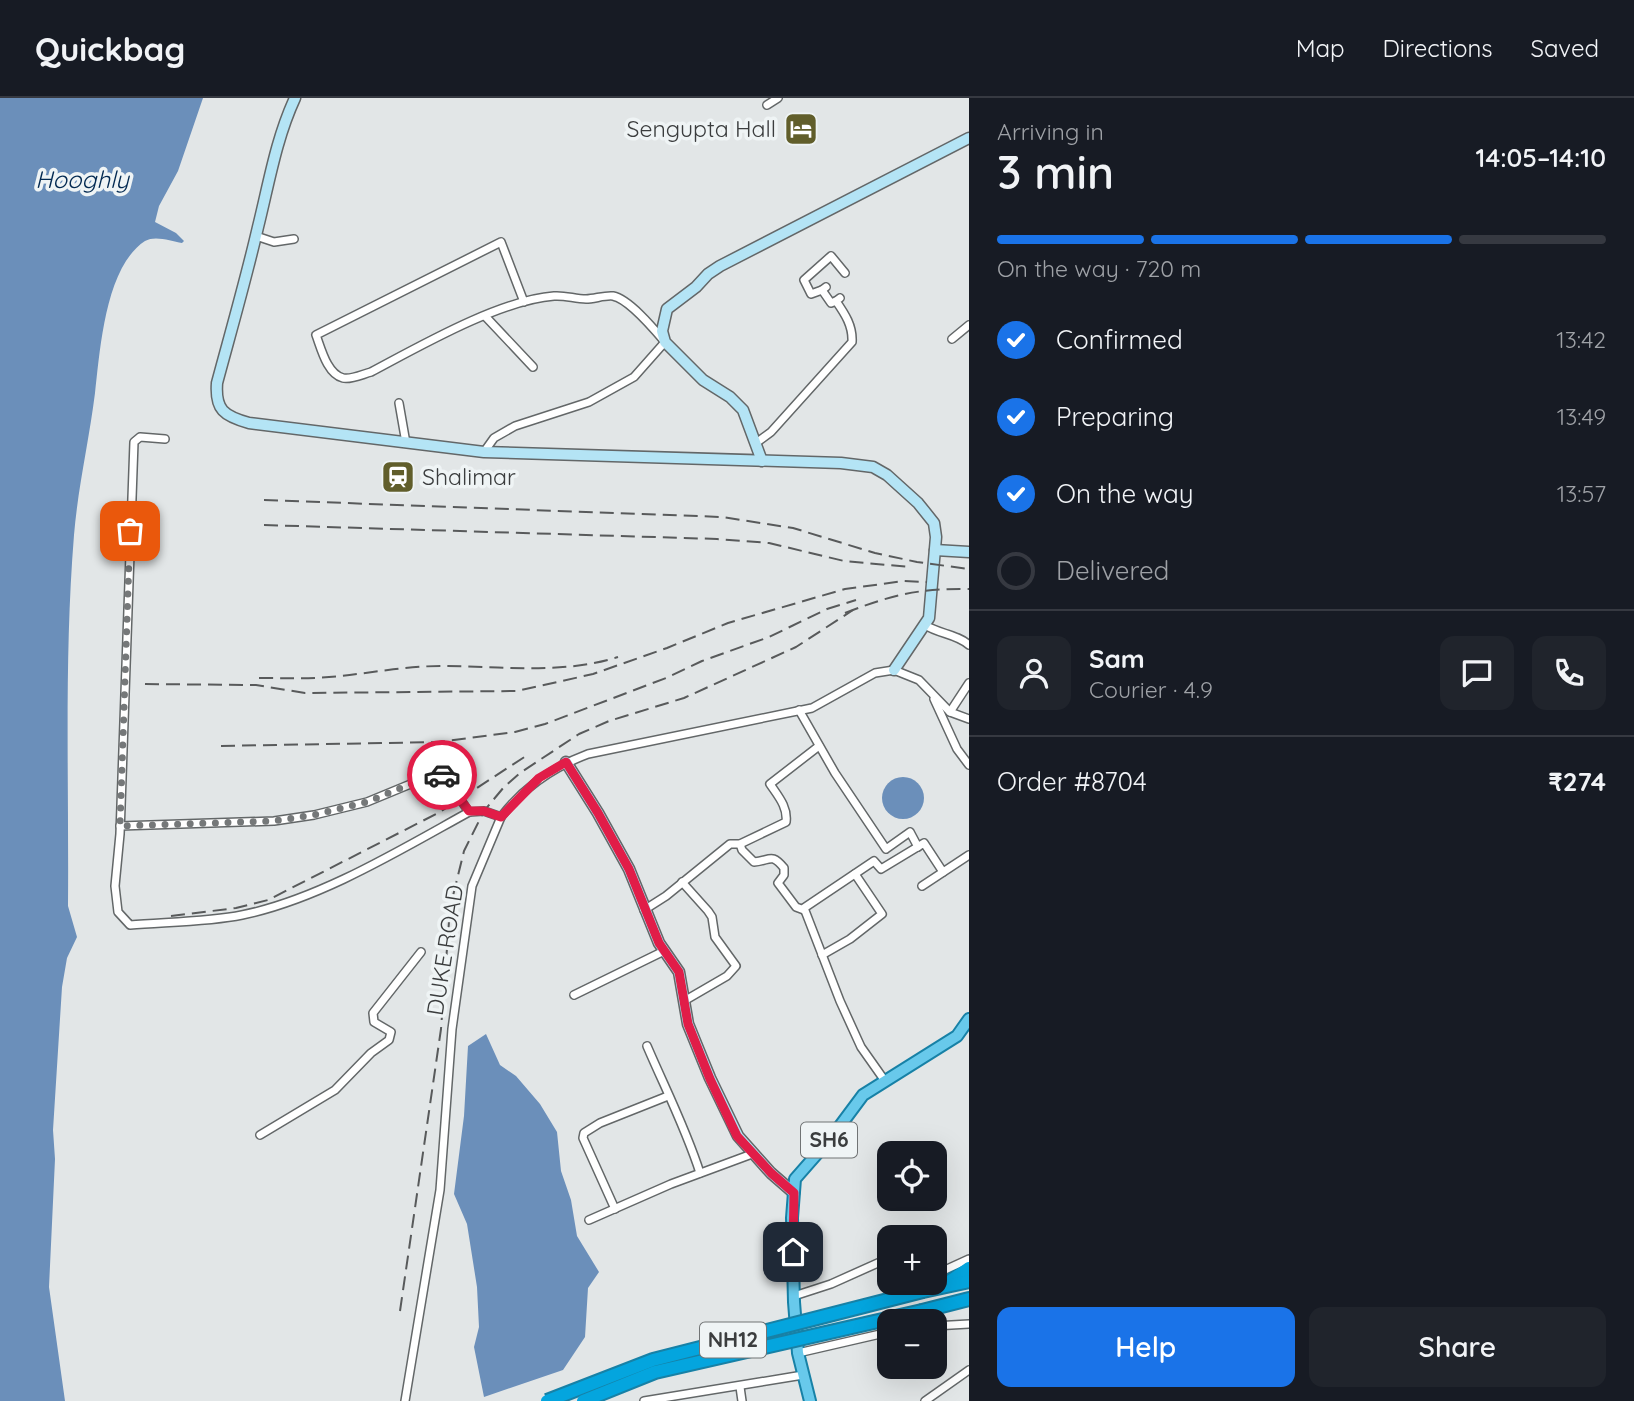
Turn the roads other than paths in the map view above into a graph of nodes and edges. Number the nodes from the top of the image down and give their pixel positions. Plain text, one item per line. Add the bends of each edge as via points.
1 (295, 98) edge
2 (778, 98) edge
3 (767, 105) dead end
4 (969, 138) edge
5 (256, 236) junction
6 (294, 239) dead end
7 (845, 273) dead end
8 (524, 302) junction
9 (485, 316) junction
10 (969, 325) edge
11 (951, 339) dead end
12 (665, 342) junction
13 (533, 367) dead end
14 (399, 403) dead end
15 (165, 439) dead end
16 (406, 443) junction
17 (756, 443) junction
18 (484, 452) junction
19 (762, 461) junction
20 (969, 552) edge
21 (935, 553) junction
22 (925, 625) junction
23 (969, 645) edge
24 (894, 670) junction
25 (969, 683) edge
26 (933, 695) junction
27 (799, 710) junction
28 (950, 712) junction
29 (969, 719) edge
30 (819, 746) junction
31 (566, 762) junction
32 (969, 765) edge
33 (469, 811) junction
34 (501, 817) junction
35 (120, 826) junction
36 (740, 844) junction
37 (918, 846) junction
38 (969, 855) edge
39 (943, 872) junction
40 (855, 874) junction
41 (682, 882) junction
42 (922, 886) dead end
43 (644, 910) junction
44 (804, 910) junction
45 (664, 951) junction
46 (421, 952) dead end
47 (822, 955) junction
48 (574, 995) dead end
49 (684, 1002) junction
50 (969, 1019) edge
51 (647, 1046) dead end
52 (885, 1081) junction
53 (668, 1096) junction
54 (260, 1135) dead end
55 (752, 1154) junction
56 (701, 1173) junction
57 (794, 1193) junction
58 (615, 1209) junction
59 (589, 1220) dead end
60 (969, 1259) edge
61 (877, 1263) edge
62 (969, 1268) edge
63 (947, 1269) edge
64 (969, 1280) edge
65 (947, 1283) edge
66 (947, 1285) edge
67 (911, 1295) edge
68 (794, 1296) junction
69 (969, 1298) edge
70 (946, 1304) junction
71 (969, 1306) edge
72 (969, 1324) edge
73 (947, 1325) edge
74 (877, 1335) edge
75 (798, 1353) junction
76 (969, 1370) edge
77 (803, 1375) junction
78 (740, 1387) junction
79 (405, 1401) edge
80 (547, 1401) edge
81 (583, 1401) edge
82 (644, 1401) edge
83 (742, 1401) edge
84 (810, 1401) edge
85 (925, 1401) edge

1 - 5 street via 274,157
2 - 3 street
4 - 12 street via 708,274 667,309 662,331
5 - 6 street via 274,242
5 - 16 street via 217,383 216,400 221,409 250,422
7 - 17 street via 831,256 804,279 811,294 824,288 831,303 838,300 852,342
8 - 9 street
8 - 9 street via 501,242 316,335 334,372 352,378
8 - 12 street via 556,296 614,296 637,311
9 - 13 street
10 - 11 street
12 - 17 street via 703,380 743,410
12 - 18 street via 634,377 589,402 515,426 494,438
14 - 16 street
15 - 35 street via 140,437 134,442
16 - 18 street
17 - 19 street
18 - 19 street
19 - 21 street via 873,467 918,503 934,523
20 - 21 street
21 - 22 street
22 - 23 street
22 - 24 street
24 - 26 street via 919,680
24 - 27 street, DUKE ROAD via 875,673 812,708
25 - 28 street
26 - 28 street
26 - 32 street
27 - 30 street
27 - 31 street, DUKE ROAD
28 - 29 street
30 - 36 street via 769,784 783,804 786,822
30 - 37 street via 886,849 910,832
31 - 34 street, DUKE ROAD via 539,778
31 - 43 street via 623,858
33 - 34 street
33 - 35 street via 443,774 367,802 314,815 274,821
33 - 35 street via 385,858 293,901 241,916 130,925 118,912 115,886
34 - 79 street, DUKE ROAD via 472,886 452,1029 440,1190
36 - 41 street via 730,844
36 - 44 street via 754,862 777,860 784,868 778,883 796,908
37 - 39 street via 924,843
37 - 40 street via 881,869 874,861
38 - 39 street
39 - 42 street
40 - 44 street
40 - 47 street via 882,914
41 - 43 street
41 - 49 street via 712,917 715,937 736,966
43 - 45 street
44 - 47 street
45 - 48 street
45 - 49 street via 679,972
46 - 54 street via 373,1013 374,1022 391,1032 388,1040 335,1090
47 - 52 street via 866,1056
49 - 55 street via 710,1079 737,1136
50 - 52 main road, SH6 via 957,1036
51 - 53 street
52 - 57 main road, SH6 via 863,1094 795,1179
53 - 56 street
53 - 58 street via 584,1133
55 - 56 street
55 - 57 street
56 - 58 street
57 - 68 main road, SH6
58 - 59 street
60 - 63 street
61 - 68 street
62 - 65 highway
64 - 66 highway, NH12
67 - 80 highway, NH12, bridge via 653,1360
68 - 75 main road, SH6
69 - 70 highway, NH12
70 - 71 highway
70 - 81 highway, NH12, bridge via 655,1372
72 - 73 street
74 - 75 street
75 - 77 main road, SH6
76 - 85 street
77 - 78 street
77 - 84 main road, SH6
78 - 82 street
78 - 83 street

